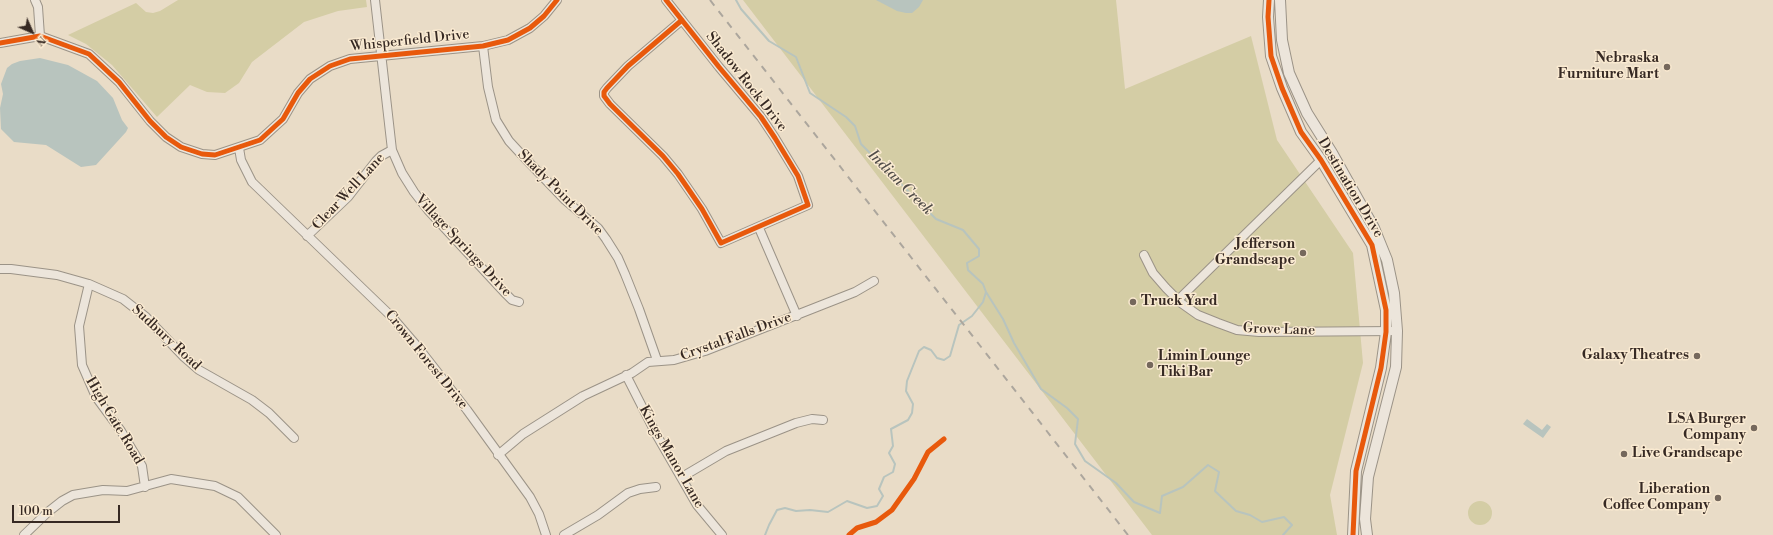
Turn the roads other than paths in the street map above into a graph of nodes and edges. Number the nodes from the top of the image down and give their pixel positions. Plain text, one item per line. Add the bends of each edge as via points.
1 (35, 0) edge
2 (375, 0) edge
3 (557, 0) edge
4 (666, 0) edge
5 (1269, 0) edge
6 (1280, 0) edge
7 (682, 20) junction
8 (40, 36) junction
9 (0, 43) edge
10 (483, 46) junction
11 (381, 56) junction
12 (239, 148) junction
13 (392, 150) junction
14 (1321, 160) junction
15 (759, 228) junction
16 (308, 236) junction
17 (1144, 255) dead end
18 (0, 269) edge
19 (874, 281) dead end
20 (89, 284) junction
21 (1178, 300) junction
22 (519, 302) dead end
23 (797, 316) junction
24 (1397, 331) junction
25 (1386, 332) junction
26 (656, 360) junction
27 (626, 375) junction
28 (823, 420) dead end
29 (294, 438) dead end
30 (498, 455) junction
31 (682, 476) junction
32 (145, 487) junction
33 (656, 487) dead end
34 (1353, 516) junction
35 (1365, 519) junction
36 (24, 535) edge
37 (276, 535) edge
38 (546, 535) edge
39 (564, 535) edge
40 (722, 535) edge
41 (1353, 535) edge
42 (1367, 535) edge

1 - 8 street via 38,7
2 - 11 street, Village Springs Drive
3 - 10 street, Whisperfield Drive via 530,28 508,40
4 - 7 street, Shadow Rock Drive
5 - 14 street, Destination Drive via 1271,56 1301,132
6 - 24 street, Destination Drive via 1282,40 1289,73 1307,113 1377,234 1387,260 1394,293
7 - 15 street, Shadow Rock Drive via 744,96 775,138 798,176 808,205
7 - 15 street via 640,55 604,92 604,96 663,156 687,185 721,243
8 - 9 street
8 - 12 street, Whisperfield Drive via 89,54 119,82 150,121 174,144 202,154 215,155
10 - 11 street, Whisperfield Drive
10 - 26 street, Shady Point Drive via 488,87 496,120 521,154 598,228 606,239 618,258 640,309
11 - 12 street, Whisperfield Drive via 338,62 321,71 298,93 283,119 271,131 260,140
11 - 13 street, Village Springs Drive
12 - 16 street, Crown Forest Drive via 241,160 252,182
13 - 16 street, Clear Well Lane via 376,161 348,197
13 - 22 street, Village Springs Drive via 408,184 428,210 506,294
14 - 21 street
14 - 25 street, Destination Drive via 1372,245 1386,310
15 - 23 street
16 - 30 street, Crown Forest Drive via 404,330 467,410
17 - 21 street, Grove Lane via 1153,273
18 - 20 street, Sudbury Road via 43,272
19 - 23 street, Crystal Falls Drive
20 - 29 street, Sudbury Road via 134,307 189,361 206,374 252,400
20 - 32 street, High Gate Road via 79,326 82,365 96,397 142,466
21 - 25 street, Grove Lane via 1198,314 1237,330
23 - 26 street, Crystal Falls Drive via 705,351 674,360
24 - 25 street, Grove Lane
24 - 35 street, Destination Drive via 1396,367 1368,477
25 - 34 street, Destination Drive via 1382,368 1356,471
26 - 27 street, Crystal Falls Drive
27 - 30 street, Crystal Falls Drive via 569,405 523,434
27 - 31 street, Kings Manor Lane via 656,434
28 - 31 street via 812,419 726,451
30 - 38 street, Crown Forest Drive via 530,497
31 - 40 street, Kings Manor Lane via 697,505
32 - 36 street via 73,495 48,512
32 - 37 street via 171,479 215,486 238,497
33 - 39 street via 628,493
34 - 35 street
34 - 41 street, Destination Drive
35 - 42 street, Destination Drive

